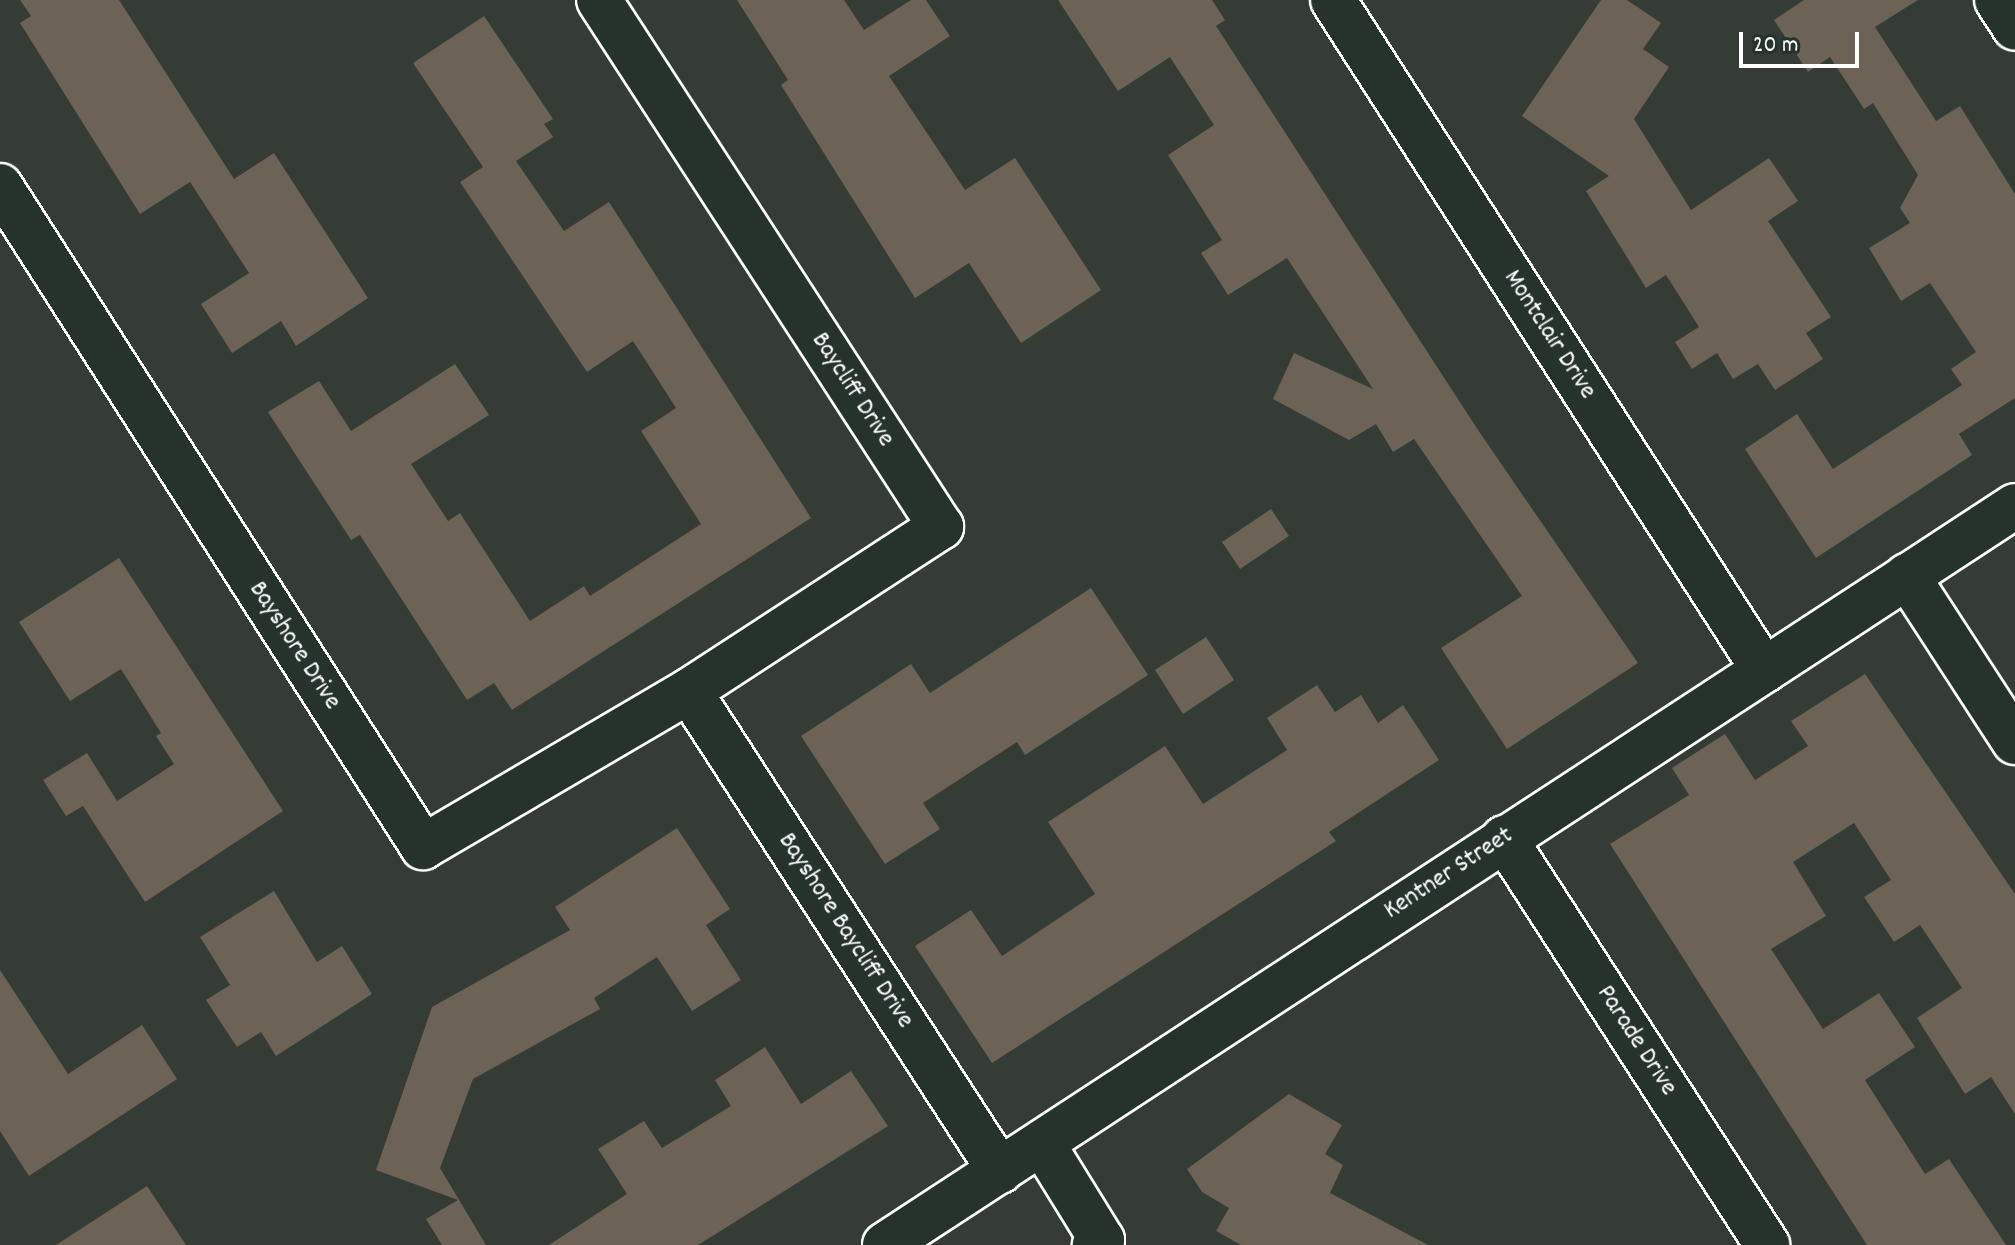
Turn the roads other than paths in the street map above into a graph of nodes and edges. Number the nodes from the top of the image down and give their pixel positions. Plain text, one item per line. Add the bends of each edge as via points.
1 (599, 0) edge
2 (1333, 0) edge
3 (1997, 0) edge
4 (2015, 28) edge
5 (0, 186) edge
6 (2015, 506) edge
7 (1907, 576) junction
8 (1764, 670) junction
9 (689, 691) junction
10 (2015, 742) edge
11 (1504, 838) junction
12 (1042, 1143) junction
13 (1000, 1171) junction
14 (885, 1245) edge
15 (1095, 1245) edge
16 (1767, 1245) edge

1 - 9 street, Baycliff Drive via 941,527
2 - 8 street, Montclair Drive
3 - 4 street
5 - 9 street, Bayshore Drive via 423,847
6 - 7 street, Kentner Street
7 - 8 street, Kentner Street
7 - 10 street
8 - 11 street, Kentner Street
9 - 13 street, Bayshore Baycliff Drive
11 - 12 street, Kentner Street
11 - 16 street, Parade Drive
12 - 13 street, Kentner Street
12 - 15 street via 1102,1240
13 - 14 street, Kentner Street

